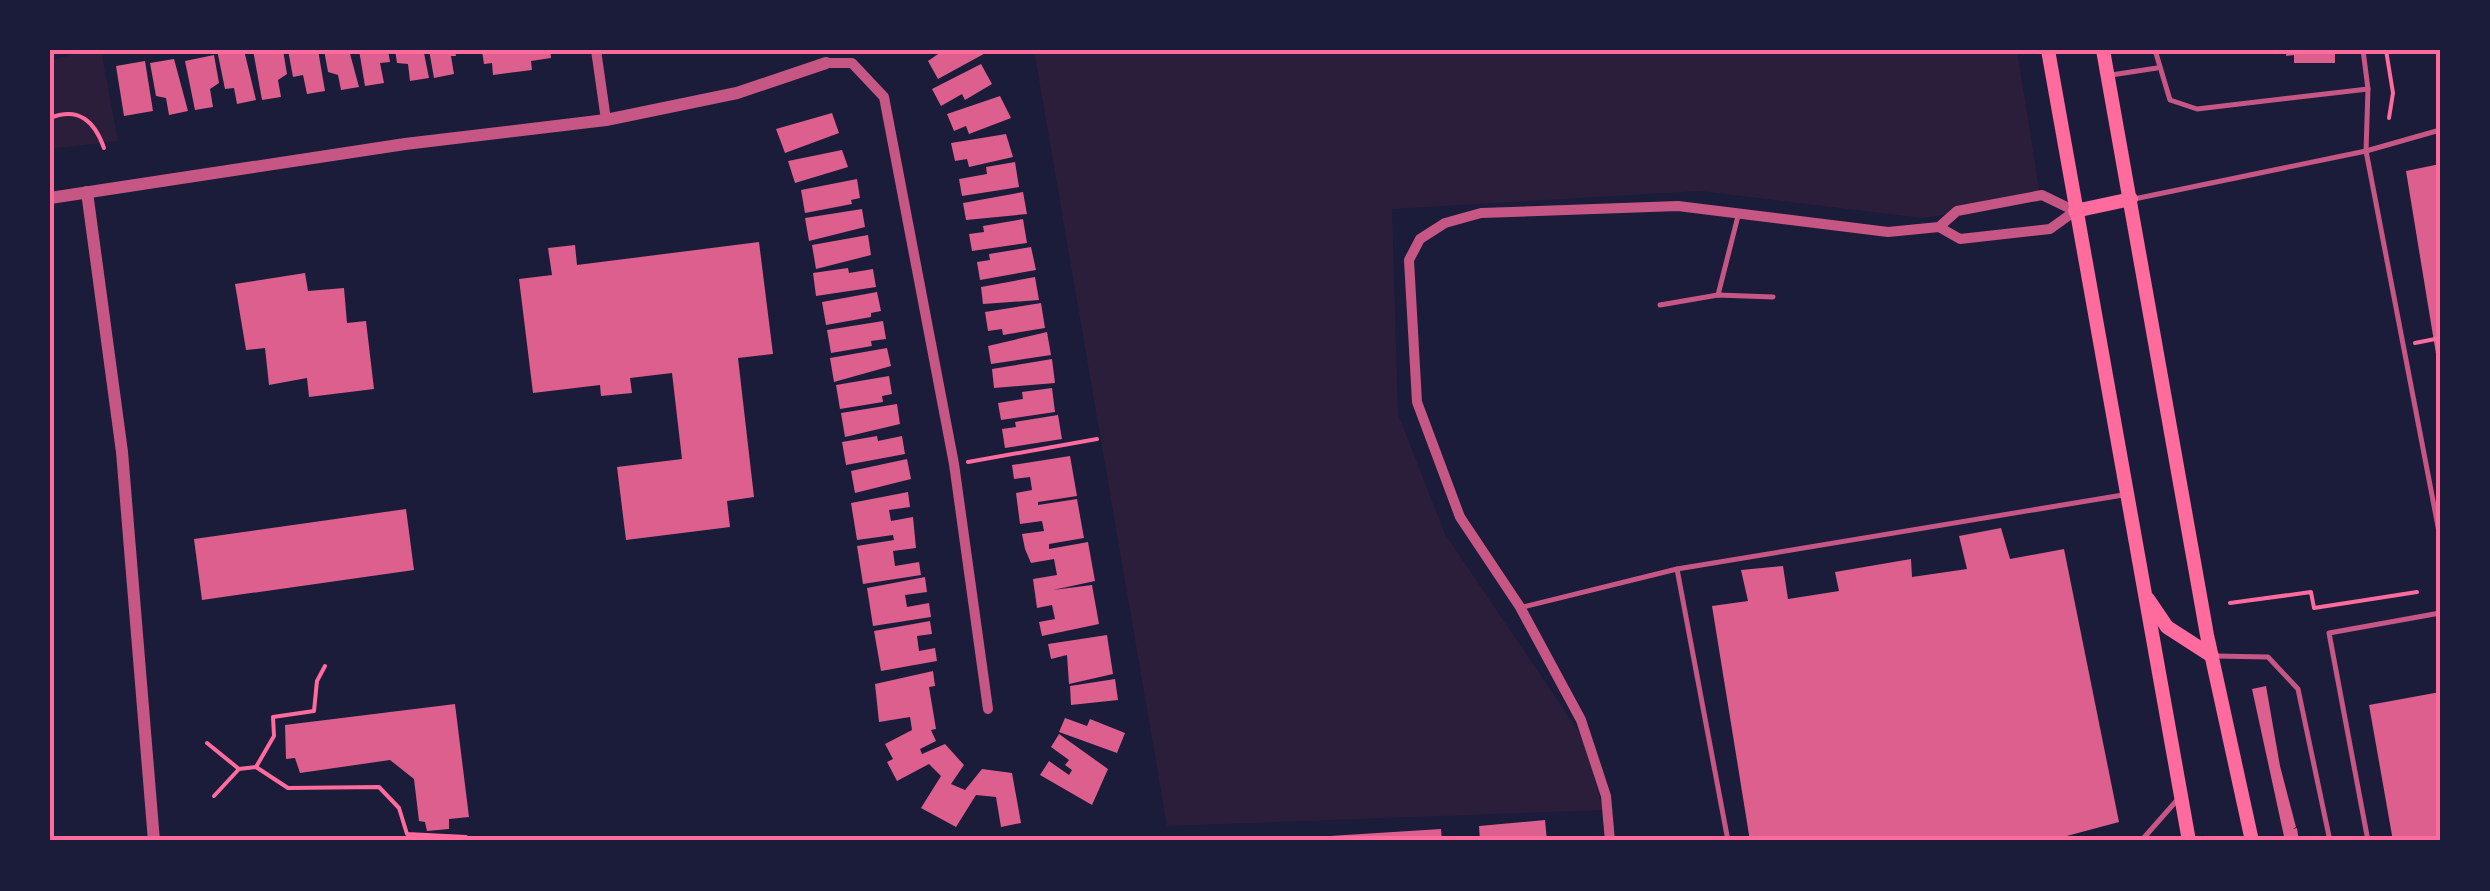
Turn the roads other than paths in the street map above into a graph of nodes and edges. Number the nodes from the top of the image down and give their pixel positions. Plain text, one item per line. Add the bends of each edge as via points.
1 (596, 50) edge
2 (2048, 50) edge
3 (2103, 50) edge
4 (2154, 50) edge
5 (2363, 50) edge
6 (826, 64) joint
7 (2158, 68) junction
8 (2108, 76) junction
9 (2368, 89) junction
10 (606, 120) junction
11 (2440, 130) edge
12 (2366, 151) junction
13 (87, 192) junction
14 (50, 198) edge
15 (2131, 200) junction
16 (2074, 210) junction
17 (1738, 214) junction
18 (1939, 227) junction
19 (1718, 296) junction
20 (1773, 297) dead end
21 (1660, 305) dead end
22 (2124, 494) junction
23 (2440, 537) edge
24 (1677, 570) junction
25 (2142, 590) junction
26 (1520, 608) junction
27 (2440, 613) edge
28 (2212, 656) junction
29 (988, 709) dead end
30 (2180, 797) junction
31 (154, 841) edge
32 (1610, 841) edge
33 (1728, 841) edge
34 (2142, 841) edge
35 (2189, 841) edge
36 (2252, 841) edge
37 (2330, 841) edge
38 (2368, 841) edge

1 - 10 street
2 - 16 main road
3 - 8 main road
4 - 7 lane
5 - 9 lane
6 - 10 street via 736,93
6 - 29 street via 852,63 884,97 954,464
7 - 8 lane
7 - 9 lane via 2170,100 2197,109
8 - 15 main road
9 - 12 lane
10 - 13 street
11 - 12 lane
12 - 15 lane
12 - 23 lane
13 - 14 street
13 - 31 street via 122,452
15 - 16 main road
15 - 28 main road
16 - 18 street via 2042,195 1958,212
16 - 18 street via 2050,229 1960,239
16 - 22 main road
17 - 18 street via 1888,232
17 - 19 lane
17 - 26 street via 1678,206 1481,213 1445,223 1410,256 1417,402 1460,517
19 - 20 lane
19 - 21 lane
22 - 24 lane
22 - 25 main road
24 - 26 lane
24 - 33 lane
25 - 28 main road via 2167,626
25 - 30 main road
26 - 32 street via 1581,720 1606,796
27 - 38 lane via 2329,633
28 - 36 main road
28 - 37 lane via 2268,657 2298,689
30 - 34 lane
30 - 35 main road

